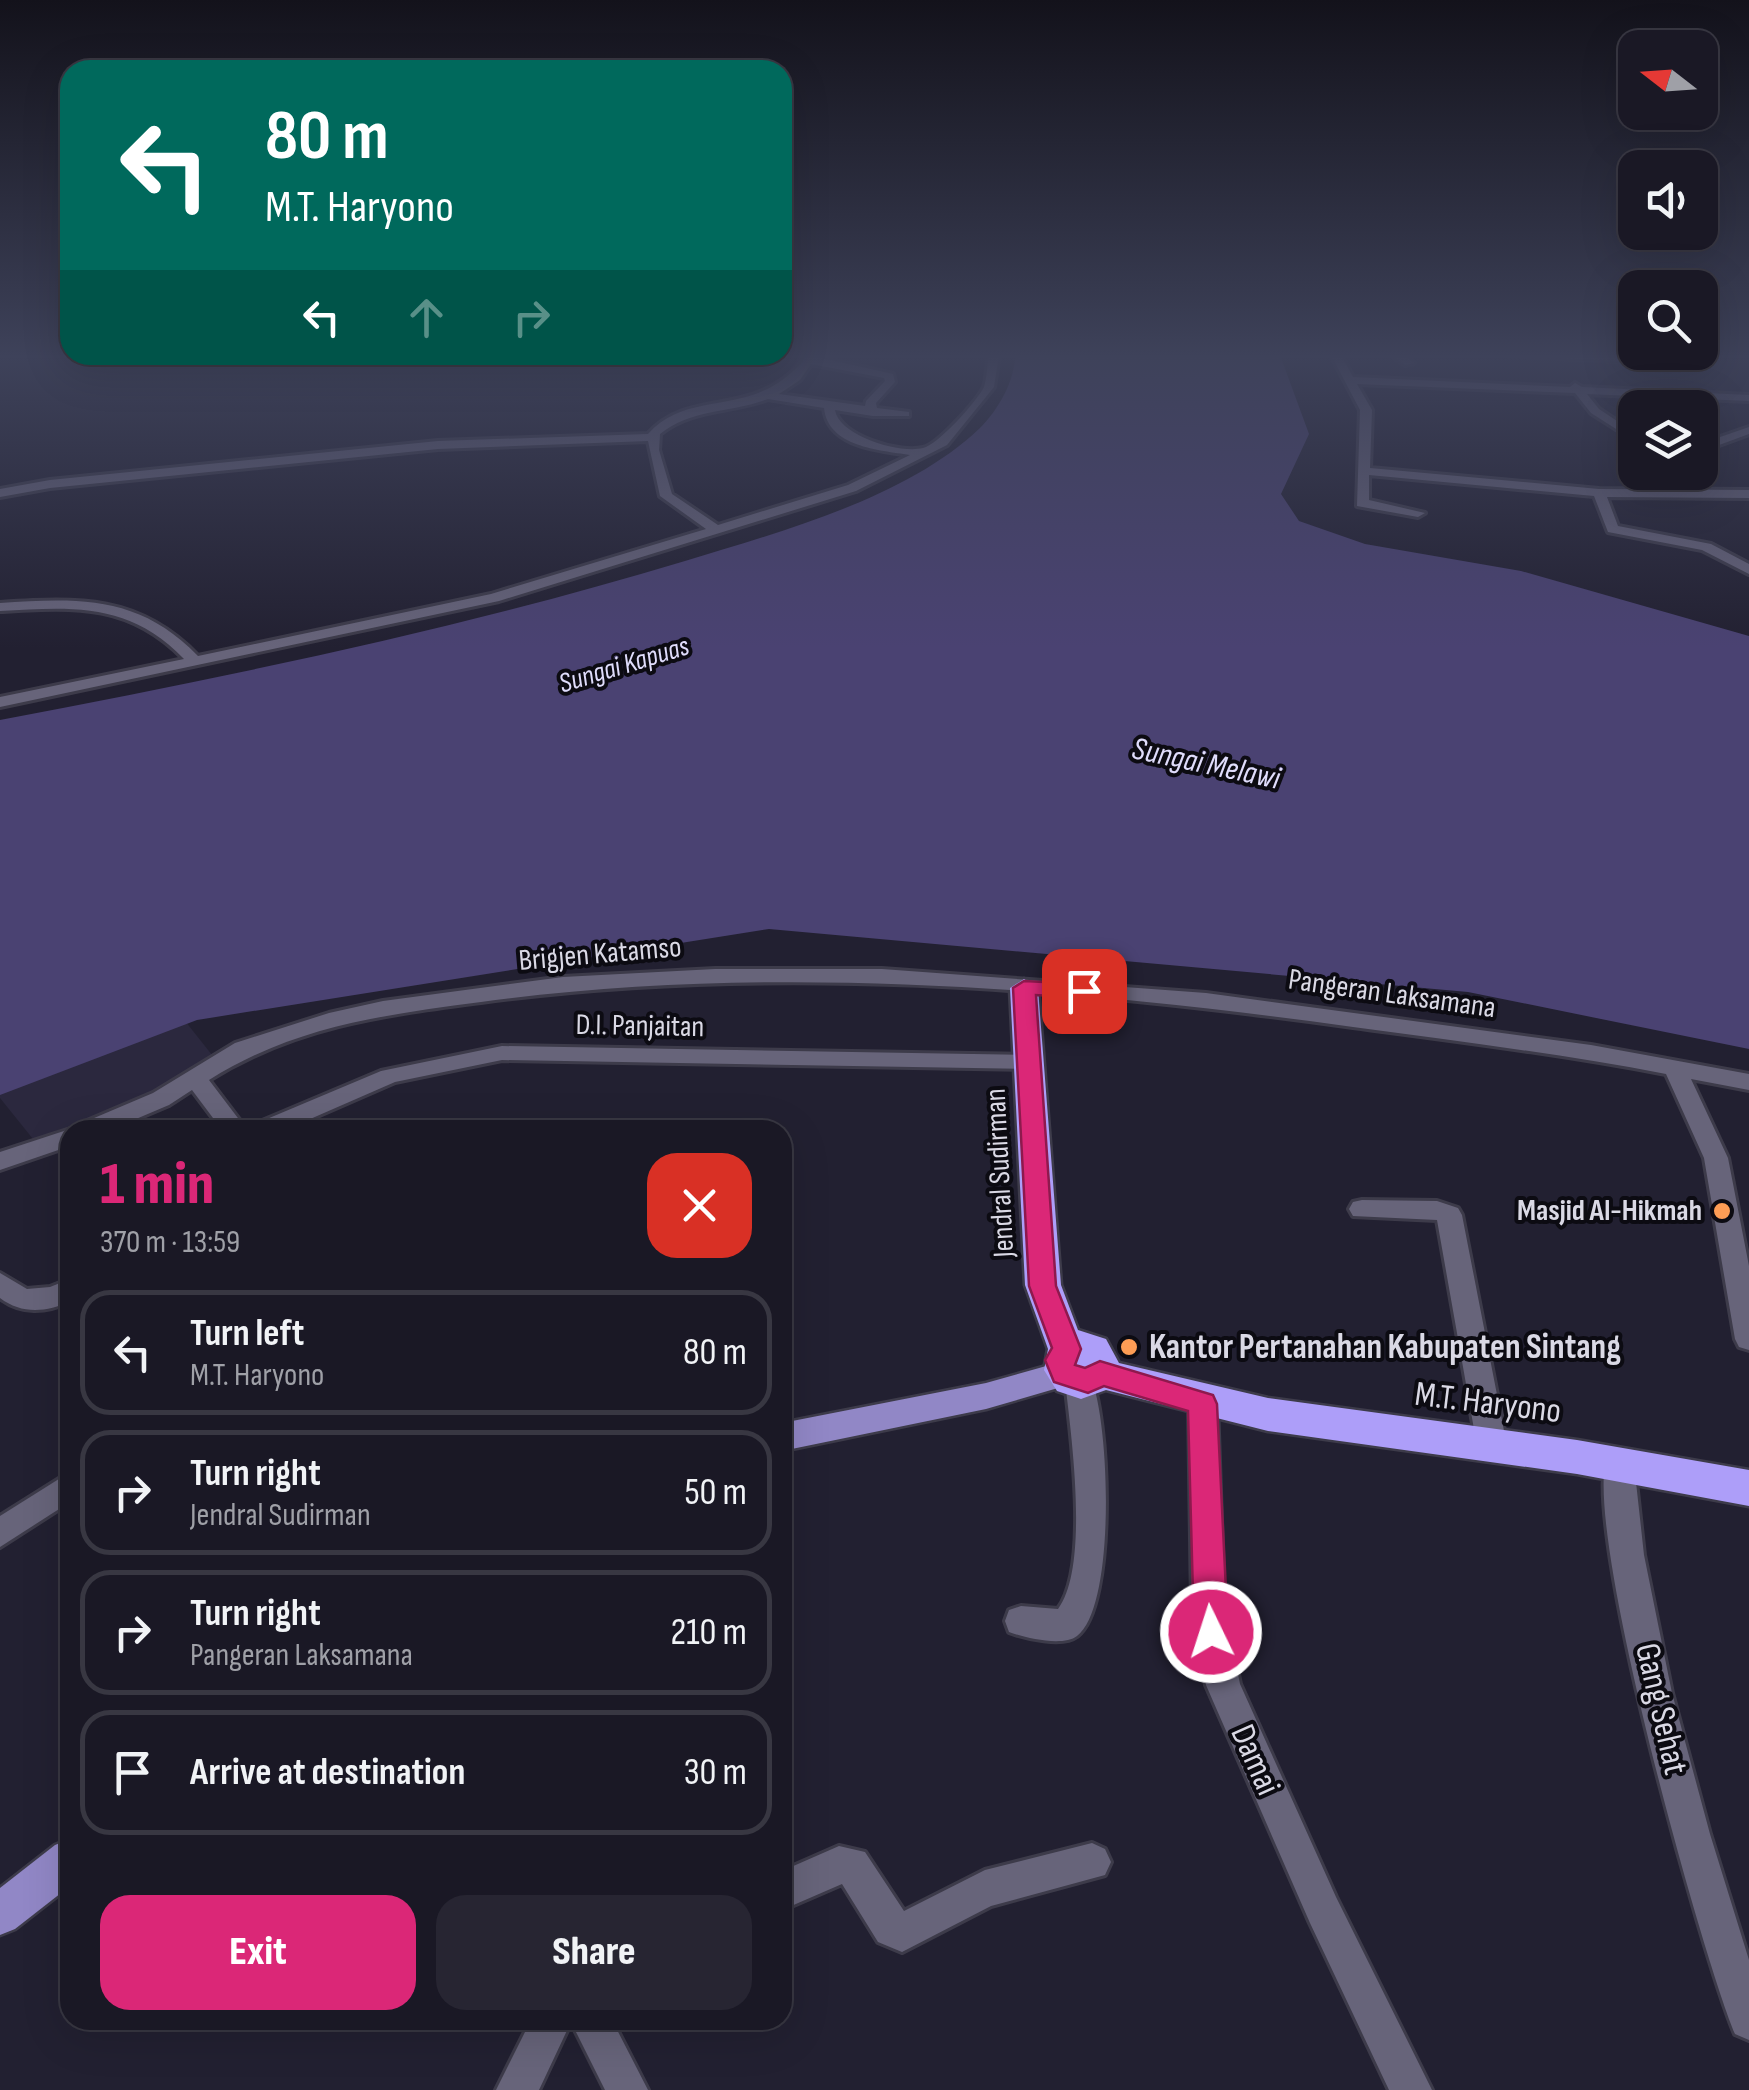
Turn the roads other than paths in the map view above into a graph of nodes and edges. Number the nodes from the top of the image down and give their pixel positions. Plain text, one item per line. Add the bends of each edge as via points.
1 (360, 453) edge
2 (656, 453) edge
3 (920, 453) edge
4 (1365, 453) edge
5 (927, 454) joint
6 (1365, 471) junction
7 (1718, 486) edge
8 (7, 492) edge
9 (1599, 493) junction
10 (1729, 493) junction
11 (1749, 494) edge
12 (1749, 504) edge
13 (1418, 513) dead end
14 (718, 531) junction
15 (1749, 570) edge
16 (0, 608) edge
17 (196, 662) junction
18 (0, 702) edge
19 (1024, 988) junction
20 (1029, 1062) junction
21 (1675, 1068) junction
22 (196, 1079) junction
23 (1749, 1082) edge
24 (112, 1120) edge
25 (227, 1120) edge
26 (287, 1120) edge
27 (60, 1140) edge
28 (0, 1160) edge
29 (1362, 1209) dead end
30 (0, 1283) edge
31 (60, 1301) edge
32 (1749, 1339) edge
33 (1078, 1369) junction
34 (1203, 1404) junction
35 (792, 1436) edge
36 (1492, 1446) junction
37 (1620, 1464) junction
38 (1749, 1488) edge
39 (60, 1492) edge
40 (0, 1533) edge
41 (1021, 1621) dead end
42 (1092, 1862) dead end
43 (60, 1868) edge
44 (792, 1886) edge
45 (0, 1914) edge
46 (1749, 2020) edge
47 (547, 2030) edge
48 (595, 2030) edge
49 (517, 2090) edge
50 (627, 2090) edge
51 (1411, 2090) edge

1 - 8 street
2 - 14 street via 666,496
3 - 5 street
4 - 6 street
5 - 14 street via 852,488
6 - 9 street
6 - 13 street via 1365,506
7 - 10 street
9 - 10 street
9 - 15 street via 1614,529 1706,547
10 - 11 street
10 - 12 street
14 - 17 street via 494,598
16 - 17 street via 100,604 172,636
17 - 18 street
19 - 20 highway, Jendral Sudirman
19 - 21 street, Pangeran Laksamana via 1206,1000
19 - 22 street, Brigjen Katamso via 882,975 563,984 329,1020 243,1048
20 - 26 street, D.I. Panjaitan via 502,1053 390,1076
20 - 33 highway, Jendral Sudirman via 1043,1286
21 - 23 street, Pangeran Laksamana
21 - 32 street via 1716,1158
22 - 24 street, Brigjen Katamso
22 - 25 street
27 - 28 street
29 - 36 street via 1448,1215
30 - 31 street via 22,1300
33 - 34 highway, M.T. Haryono
33 - 35 main road via 986,1396
33 - 41 street via 1091,1478 1088,1565 1078,1616 1066,1625
34 - 36 highway, M.T. Haryono
34 - 51 street, Damai via 1208,1606 1223,1685
36 - 37 highway, M.T. Haryono
37 - 38 highway, M.T. Haryono
37 - 46 street, Gang Sehat via 1656,1696 1689,1831
39 - 40 street
42 - 44 street via 985,1889 902,1934 852,1865
43 - 45 main road
47 - 49 street
48 - 50 street

